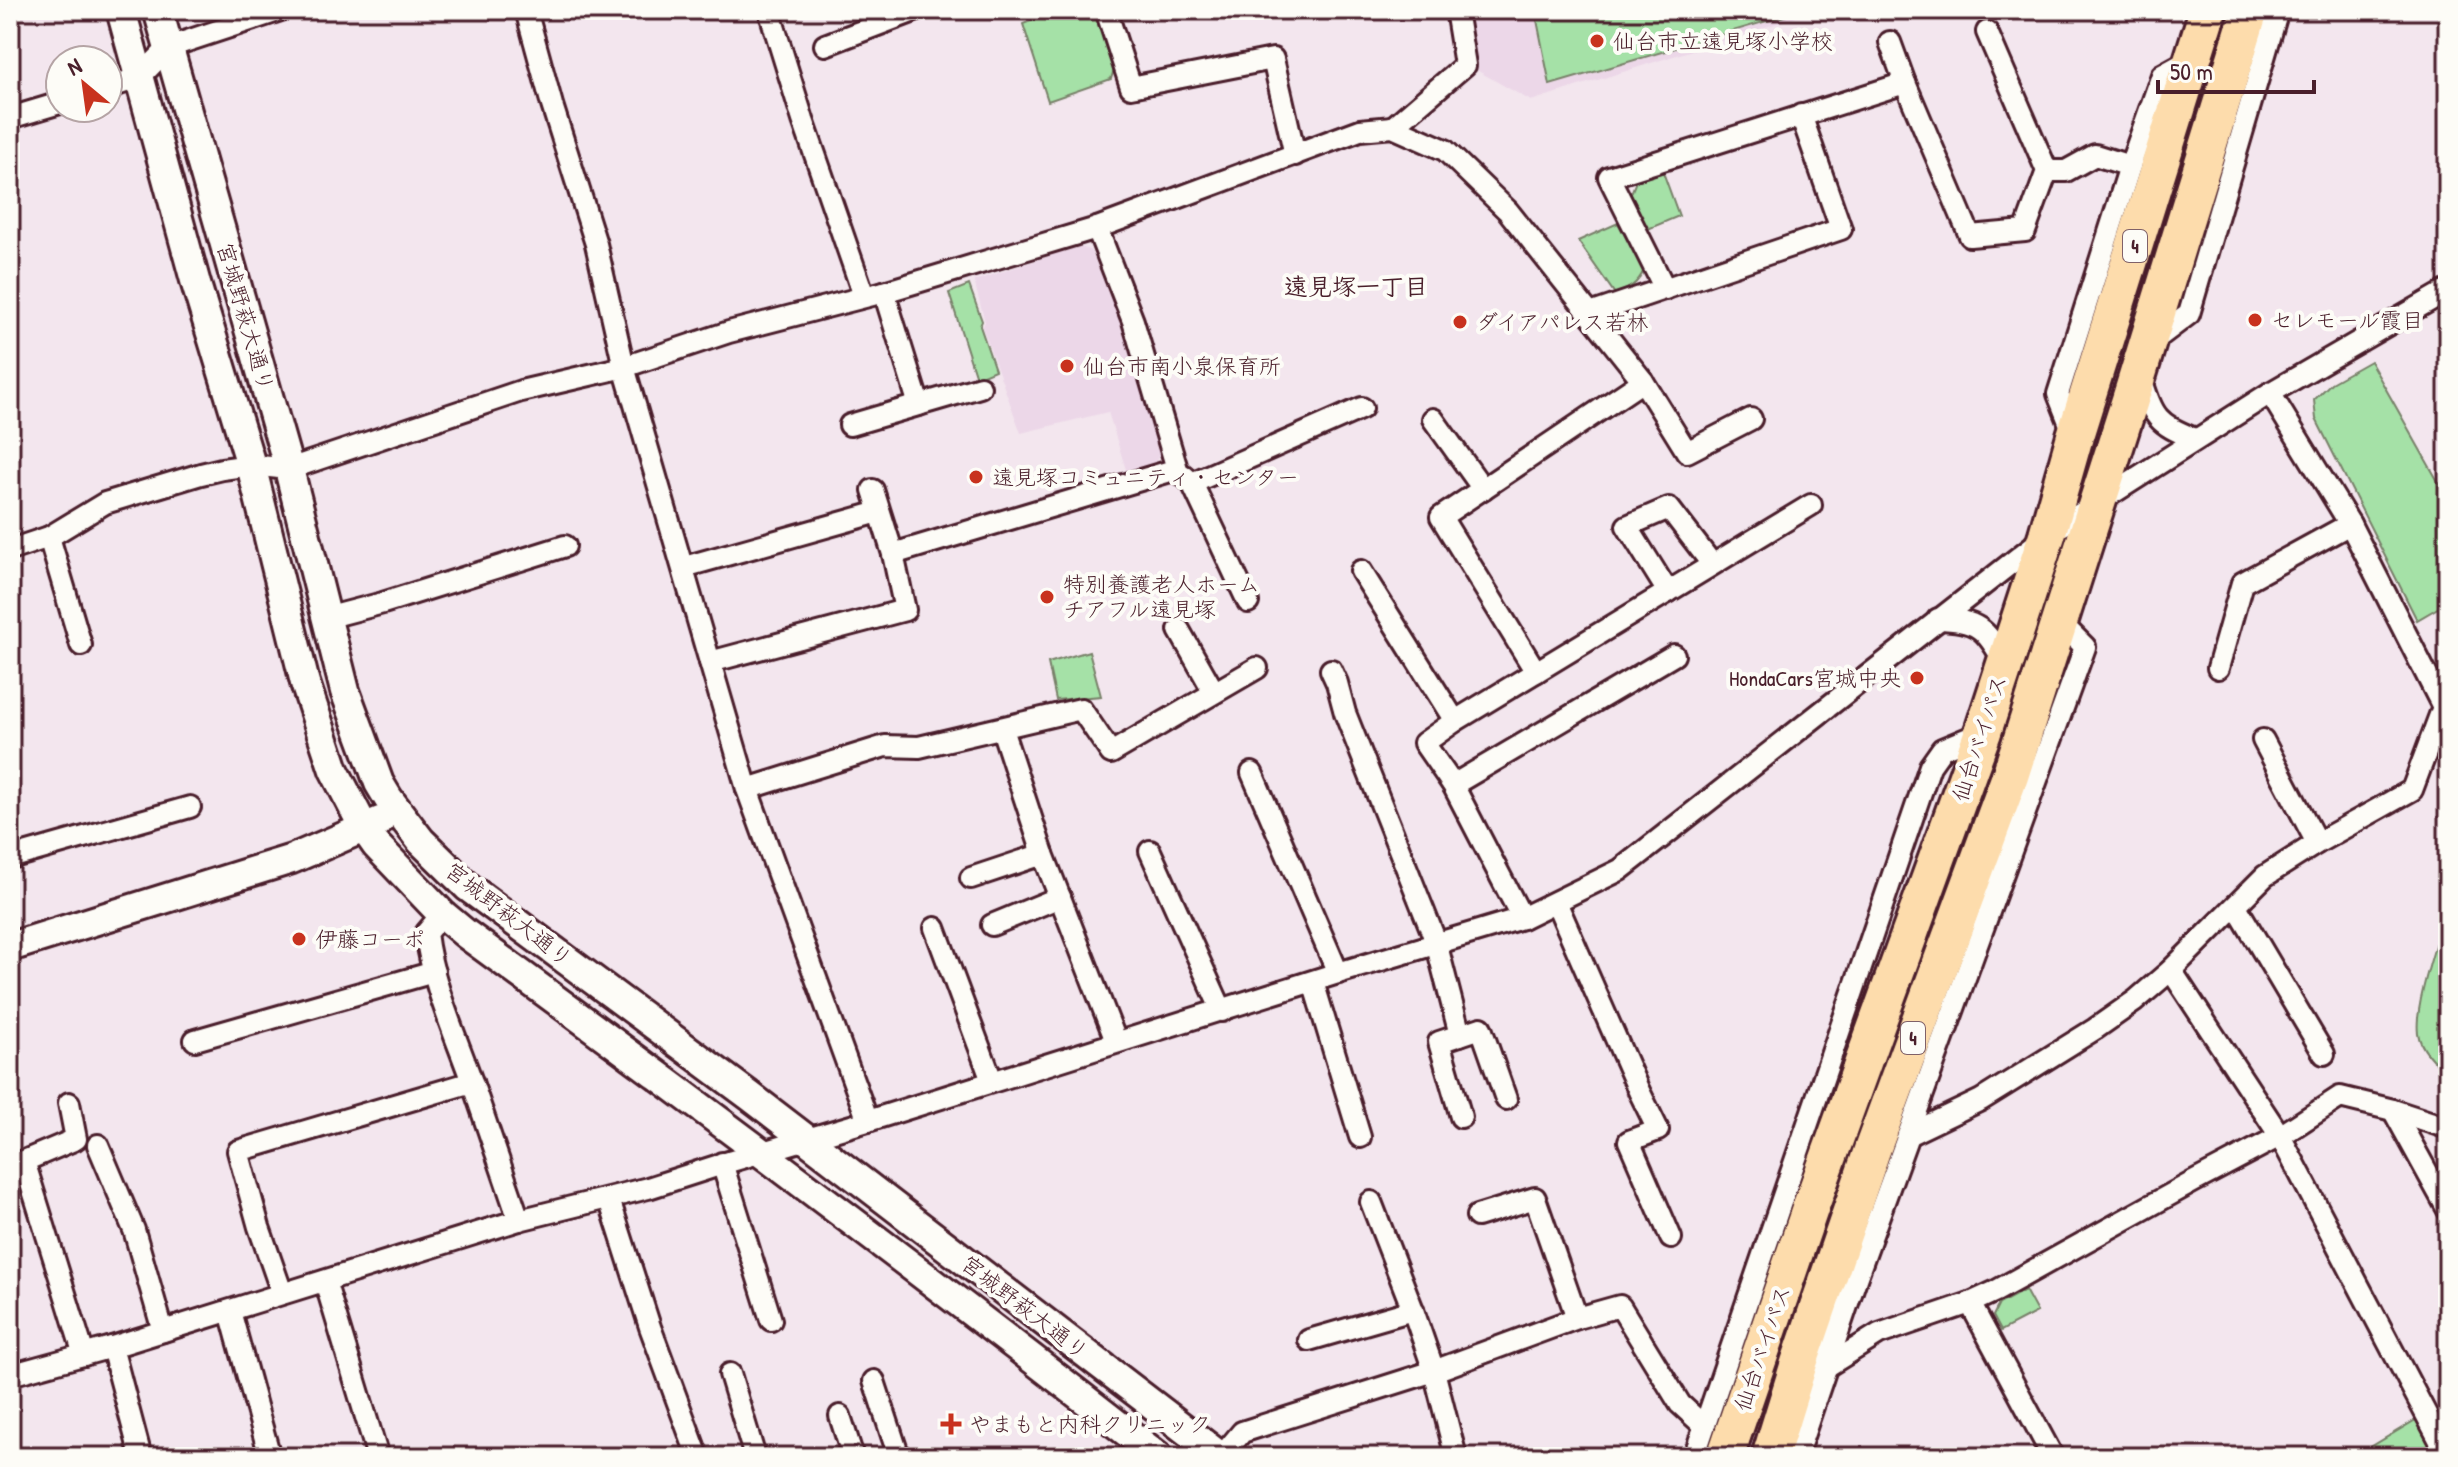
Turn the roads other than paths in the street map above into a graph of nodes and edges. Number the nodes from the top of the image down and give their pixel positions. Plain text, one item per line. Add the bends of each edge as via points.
1 (121, 10) edge
2 (158, 10) edge
3 (281, 10) edge
4 (526, 10) edge
5 (769, 10) edge
6 (917, 10) edge
7 (1106, 10) edge
8 (1456, 10) edge
9 (2208, 10) edge
10 (2250, 10) edge
11 (2278, 10) edge
12 (1987, 32) dead end
13 (1890, 42) dead end
14 (825, 45) dead end
15 (169, 47) junction
16 (2194, 57) junction
17 (140, 77) junction
18 (124, 82) edge
19 (1905, 83) junction
20 (44, 108) edge
21 (1801, 115) junction
22 (10, 118) edge
23 (1393, 127) junction
24 (1295, 155) junction
25 (2130, 166) junction
26 (2047, 171) junction
27 (1097, 228) junction
28 (1665, 289) junction
29 (2448, 290) edge
30 (874, 294) junction
31 (1590, 314) junction
32 (2142, 358) junction
33 (624, 367) junction
34 (1643, 381) junction
35 (980, 387) dead end
36 (2270, 393) junction
37 (919, 405) junction
38 (1362, 408) dead end
39 (1433, 419) dead end
40 (1751, 419) dead end
41 (850, 425) dead end
42 (2075, 436) junction
43 (2195, 439) junction
44 (251, 465) junction
45 (289, 469) junction
46 (1185, 476) junction
47 (1483, 489) junction
48 (873, 490) dead end
49 (2097, 503) junction
50 (1811, 505) dead end
51 (879, 512) junction
52 (2350, 524) junction
53 (2047, 535) junction
54 (49, 537) junction
55 (565, 546) dead end
56 (10, 550) edge
57 (893, 554) junction
58 (1712, 564) junction
59 (684, 567) junction
60 (1361, 571) dead end
61 (1668, 592) junction
62 (1248, 602) dead end
63 (326, 618) junction
64 (1938, 619) junction
65 (2059, 621) junction
66 (1179, 630) dead end
67 (81, 645) dead end
68 (1674, 655) dead end
69 (710, 662) junction
70 (2004, 662) junction
71 (1257, 668) dead end
72 (2218, 668) dead end
73 (1331, 670) dead end
74 (1536, 672) junction
75 (1214, 692) junction
76 (1455, 721) junction
77 (1002, 729) junction
78 (1983, 732) junction
79 (2263, 740) dead end
80 (1252, 773) dead end
81 (1453, 785) junction
82 (747, 789) junction
83 (190, 807) dead end
84 (399, 812) junction
85 (364, 828) junction
86 (2317, 843) junction
87 (1150, 851) dead end
88 (1043, 854) junction
89 (10, 858) edge
90 (971, 878) dead end
91 (1060, 897) junction
92 (1556, 902) junction
93 (2236, 906) junction
94 (442, 914) junction
95 (1522, 918) junction
96 (992, 925) dead end
97 (935, 928) dead end
98 (1436, 942) junction
99 (10, 947) edge
100 (2171, 970) junction
101 (434, 972) junction
102 (1338, 973) junction
103 (1313, 982) junction
104 (1222, 1011) junction
105 (1460, 1035) junction
106 (195, 1040) dead end
107 (1116, 1041) junction
108 (2324, 1054) dead end
109 (992, 1081) junction
110 (472, 1082) junction
111 (1506, 1099) dead end
112 (69, 1103) dead end
113 (2393, 1110) junction
114 (1461, 1117) dead end
115 (868, 1121) junction
116 (2448, 1128) edge
117 (1908, 1135) junction
118 (2280, 1136) junction
119 (1360, 1137) dead end
120 (806, 1140) junction
121 (98, 1145) dead end
122 (761, 1152) junction
123 (722, 1163) junction
124 (609, 1199) junction
125 (1371, 1202) dead end
126 (2448, 1210) edge
127 (1477, 1216) dead end
128 (519, 1220) junction
129 (1671, 1238) dead end
130 (325, 1281) junction
131 (282, 1293) junction
132 (1970, 1303) junction
133 (1413, 1310) junction
134 (230, 1311) junction
135 (1577, 1318) junction
136 (771, 1320) dead end
137 (163, 1331) junction
138 (1309, 1340) dead end
139 (112, 1347) junction
140 (84, 1355) junction
141 (1826, 1367) junction
142 (1434, 1371) junction
143 (730, 1374) dead end
144 (10, 1375) edge
145 (874, 1381) dead end
146 (840, 1416) dead end
147 (1172, 1421) junction
148 (1704, 1426) junction
149 (1150, 1455) edge
150 (2448, 1456) edge
151 (141, 1457) edge
152 (270, 1457) edge
153 (378, 1457) edge
154 (698, 1457) edge
155 (755, 1457) edge
156 (853, 1457) edge
157 (899, 1457) edge
158 (1221, 1457) edge
159 (1456, 1457) edge
160 (1694, 1457) edge
161 (1725, 1457) edge
162 (1770, 1457) edge
163 (1796, 1457) edge
164 (2053, 1457) edge

1 - 17 street, 宮城野萩大通り
2 - 15 street, 宮城野萩大通り
3 - 15 street
4 - 33 street via 596,244
5 - 30 street via 803,120
6 - 14 street
7 - 24 street via 1131,87 1273,59
8 - 23 street via 1465,65
9 - 16 highway, 仙台バイパス / 4
10 - 32 highway, 仙台バイパス / 4
11 - 32 street via 2189,314
12 - 26 street
13 - 19 street
15 - 17 street
15 - 45 street, 宮城野萩大通り
16 - 25 street via 2162,75
16 - 42 highway, 仙台バイパス / 4
17 - 18 street
17 - 44 street, 宮城野萩大通り
19 - 21 street
19 - 26 street via 1970,236 2025,231
20 - 22 street
21 - 28 street via 1841,229
21 - 28 street via 1609,177
23 - 24 street via 1360,130
23 - 31 street via 1445,150 1508,211
24 - 27 street
25 - 26 street via 2095,155 2066,171
25 - 42 street via 2058,394
27 - 30 street
27 - 46 street
28 - 31 street
29 - 36 street
30 - 33 street via 729,332
30 - 37 street
31 - 34 street
32 - 43 street via 2150,406 2159,420
32 - 49 highway, 仙台バイパス / 4
33 - 45 street via 521,391
33 - 59 street
34 - 40 street via 1687,452
34 - 47 street
35 - 37 street
36 - 43 street
36 - 52 street
37 - 41 street
38 - 46 street
39 - 47 street
42 - 53 highway, 仙台バイパス / 4
43 - 49 street
44 - 45 street
44 - 54 street via 105,503
44 - 85 street, 宮城野萩大通り via 321,735
45 - 63 street, 宮城野萩大通り
46 - 57 street
46 - 62 street
47 - 74 street via 1441,517
48 - 51 street
49 - 53 street
49 - 65 highway, 仙台バイパス / 4
50 - 58 street
51 - 57 street
51 - 59 street
52 - 72 street via 2242,583
52 - 86 street via 2443,707 2412,790
53 - 64 street
53 - 70 highway, 仙台バイパス / 4
54 - 56 street
54 - 67 street
55 - 63 street
57 - 69 street via 905,610
58 - 61 street
58 - 61 street via 1669,508 1627,526
59 - 69 street
60 - 76 street
61 - 74 street
63 - 84 street, 宮城野萩大通り via 345,691 379,783
64 - 70 street via 1979,625
64 - 92 street via 1620,870
65 - 117 street via 2085,647
65 - 162 highway, 仙台バイパス / 4 via 2010,776 1872,1150
66 - 75 street
68 - 81 street
69 - 82 street
70 - 78 highway, 仙台バイパス / 4
71 - 75 street
73 - 98 street
74 - 76 street
75 - 77 street via 1111,753 1081,709
76 - 81 street via 1424,743
77 - 82 street via 919,747 885,746
77 - 88 street
78 - 148 street via 1942,749 1930,766
78 - 161 highway, 仙台バイパス / 4
79 - 86 street
80 - 102 street
81 - 95 street
82 - 115 street
83 - 89 street
84 - 85 street
84 - 120 street, 宮城野萩大通り via 468,887
85 - 94 street, 宮城野萩大通り
85 - 99 street via 292,859
86 - 93 street via 2265,876
87 - 104 street
88 - 90 street
88 - 91 street
91 - 96 street
91 - 107 street
92 - 95 street
92 - 129 street via 1658,1130 1629,1141
93 - 100 street
93 - 108 street
94 - 101 street via 426,933
94 - 122 street, 宮城野萩大通り
95 - 98 street
97 - 109 street
98 - 102 street
98 - 105 street
100 - 117 street via 2088,1034 1981,1100
100 - 118 street
101 - 106 street
101 - 110 street
102 - 103 street
103 - 104 street
103 - 119 street
104 - 107 street
105 - 111 street via 1481,1028
105 - 114 street via 1439,1042
107 - 109 street
109 - 115 street
110 - 128 street
110 - 131 street via 238,1151
112 - 140 street via 76,1139 24,1161
113 - 116 street
113 - 118 street via 2340,1097
113 - 126 street
115 - 120 street
117 - 141 street
118 - 132 street
118 - 150 street
120 - 122 street
120 - 147 street, 宮城野萩大通り
121 - 137 street via 134,1230
122 - 123 street
122 - 149 street, 宮城野萩大通り via 927,1276
123 - 124 street
123 - 136 street
124 - 128 street
124 - 154 street
125 - 133 street
127 - 135 street via 1535,1198
128 - 130 street
130 - 131 street
130 - 153 street
131 - 134 street
132 - 141 street via 1879,1334
132 - 164 street
133 - 138 street
133 - 142 street
134 - 137 street
134 - 152 street
135 - 142 street
135 - 148 street via 1620,1306 1680,1404
137 - 139 street
139 - 140 street
139 - 151 street
140 - 144 street
141 - 163 street
142 - 158 street via 1242,1432
142 - 159 street
143 - 155 street
145 - 157 street
146 - 156 street
147 - 149 street
147 - 158 street, 宮城野萩大通り
148 - 160 street

